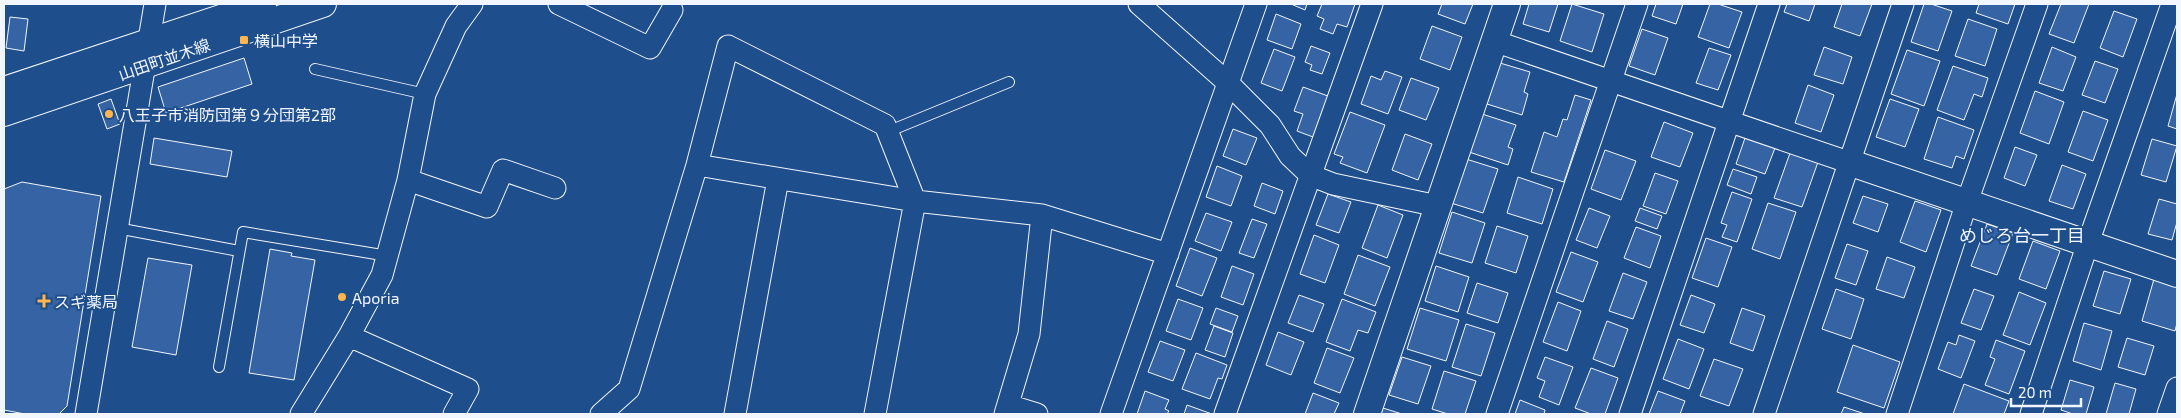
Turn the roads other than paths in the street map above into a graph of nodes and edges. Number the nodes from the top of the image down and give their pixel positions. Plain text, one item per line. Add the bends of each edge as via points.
1 (155, 4) edge
2 (263, 4) edge
3 (324, 4) edge
4 (472, 4) edge
5 (559, 4) edge
6 (1139, 4) edge
7 (1256, 4) edge
8 (1372, 4) edge
9 (1507, 4) edge
10 (1637, 4) edge
11 (1770, 4) edge
12 (1903, 4) edge
13 (2037, 4) edge
14 (2172, 4) edge
15 (672, 10) dead end
16 (1494, 42) junction
17 (146, 54) junction
18 (315, 69) dead end
19 (1611, 81) junction
20 (1009, 82) dead end
21 (1229, 84) junction
22 (4, 90) edge
23 (425, 94) junction
24 (4, 113) edge
25 (1730, 121) junction
26 (887, 132) junction
27 (1848, 162) junction
28 (697, 165) junction
29 (1310, 175) junction
30 (778, 179) junction
31 (408, 180) junction
32 (555, 188) dead end
33 (915, 201) junction
34 (1967, 202) junction
35 (1438, 206) junction
36 (1042, 215) junction
37 (117, 228) junction
38 (2088, 243) junction
39 (240, 251) junction
40 (1168, 254) junction
41 (388, 256) junction
42 (2177, 274) edge
43 (349, 336) junction
44 (219, 367) dead end
45 (2177, 388) edge
46 (1007, 410) edge
47 (86, 414) edge
48 (301, 414) edge
49 (454, 414) edge
50 (601, 414) edge
51 (735, 414) edge
52 (875, 414) edge
53 (1037, 414) edge
54 (1111, 414) edge
55 (1225, 414) edge
56 (1367, 414) edge
57 (1497, 414) edge
58 (1630, 414) edge
59 (1764, 414) edge
60 (1897, 414) edge
61 (2031, 414) edge
62 (2168, 414) edge

1 - 17 street
2 - 17 street, 山田町並木線
3 - 17 street, 山田町並木線
4 - 23 street via 456,26
5 - 15 street via 650,48
6 - 21 street
7 - 21 street
8 - 29 street
9 - 16 street
10 - 19 street
11 - 25 street
12 - 27 street
13 - 34 street
14 - 38 street
16 - 19 street
16 - 35 street
17 - 22 street, 山田町並木線
17 - 24 street, 山田町並木線
17 - 37 street
18 - 23 lane
19 - 25 street
19 - 57 street
20 - 26 lane
21 - 29 street via 1270,125 1290,156
21 - 40 street
23 - 31 street
25 - 27 street
25 - 58 street
26 - 28 street via 885,125 728,46
26 - 33 street
27 - 34 street
27 - 59 street
28 - 30 street
28 - 50 street via 629,389
29 - 35 street via 1334,184
29 - 55 street
30 - 33 street
30 - 51 street
31 - 32 street via 487,207 503,170
31 - 41 street
33 - 36 street
33 - 52 street
34 - 38 street
34 - 60 street
35 - 56 street
36 - 40 street
36 - 46 street via 1029,334
37 - 39 lane
37 - 47 street
38 - 42 street
38 - 61 street
39 - 41 lane via 243,232
39 - 44 lane
40 - 54 street
41 - 43 street via 382,275
43 - 48 street
43 - 49 street via 468,389
45 - 62 street
46 - 53 street

